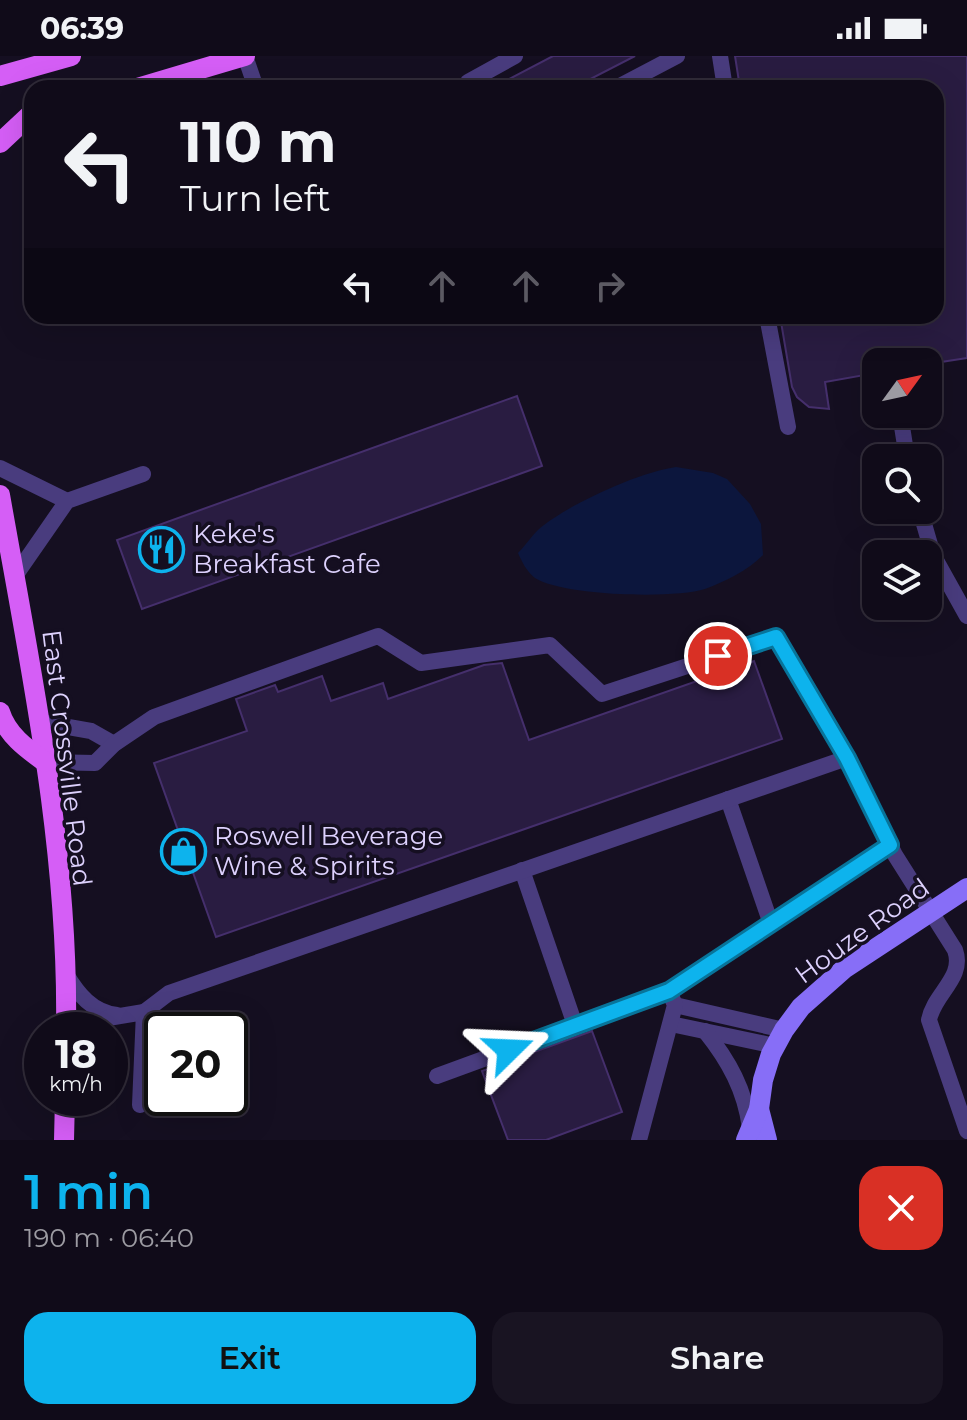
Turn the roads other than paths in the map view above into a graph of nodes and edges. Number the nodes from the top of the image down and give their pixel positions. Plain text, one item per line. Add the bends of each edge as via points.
1 (21, 56) edge
2 (71, 56) edge
3 (245, 56) edge
4 (515, 56) edge
5 (677, 56) edge
6 (720, 56) edge
7 (50, 62) junction
8 (0, 76) edge
9 (164, 80) edge
10 (253, 80) edge
11 (472, 80) edge
12 (631, 80) edge
13 (724, 80) edge
14 (24, 114) edge
15 (0, 118) edge
16 (24, 120) edge
17 (0, 143) edge
18 (769, 324) edge
19 (788, 427) dead end
20 (0, 468) edge
21 (143, 474) dead end
22 (0, 495) edge
23 (67, 501) junction
24 (924, 524) edge
25 (15, 576) junction
26 (967, 616) edge
27 (0, 712) edge
28 (40, 722) junction
29 (114, 744) junction
30 (847, 758) junction
31 (45, 762) junction
32 (728, 799) junction
33 (890, 845) junction
34 (522, 870) junction
35 (967, 888) edge
36 (930, 911) junction
37 (771, 924) junction
38 (65, 973) junction
39 (672, 998) junction
40 (66, 1012) edge
41 (105, 1012) edge
42 (144, 1012) junction
43 (128, 1014) edge
44 (671, 1024) junction
45 (575, 1025) junction
46 (705, 1031) junction
47 (780, 1038) junction
48 (437, 1076) dead end
49 (140, 1105) dead end
50 (65, 1116) edge
51 (755, 1129) edge
52 (967, 1131) edge
53 (64, 1140) edge
54 (639, 1140) edge

1 - 7 main road
2 - 7 main road
3 - 9 main road
3 - 10 lane
4 - 11 lane
5 - 12 lane
6 - 13 lane
7 - 8 main road
14 - 15 main road
16 - 17 main road
18 - 19 lane
20 - 23 lane
21 - 23 lane
22 - 25 main road, East Crossville Road
23 - 25 lane
24 - 26 lane via 933,555
25 - 28 main road, East Crossville Road
27 - 31 main road via 21,744
28 - 29 lane via 91,731
28 - 31 main road, East Crossville Road
29 - 30 lane via 154,717 378,636 421,663 550,645 602,694 776,637
29 - 31 lane via 95,763
30 - 32 lane
30 - 33 lane
31 - 38 main road, East Crossville Road
32 - 34 lane
32 - 37 lane
33 - 36 lane
33 - 37 lane
34 - 42 lane via 169,993
34 - 45 lane
35 - 36 street, Houze Road
36 - 47 street, Houze Road via 819,989
36 - 52 lane via 959,961 929,1020
37 - 39 lane
38 - 40 main road, East Crossville Road
38 - 41 lane via 85,1000
39 - 44 lane
39 - 45 lane
39 - 47 lane
42 - 43 lane
42 - 49 lane
44 - 46 lane
44 - 54 lane
45 - 48 lane
46 - 47 lane
46 - 51 lane via 726,1057
47 - 51 street, Houze Road via 763,1080
50 - 53 main road

